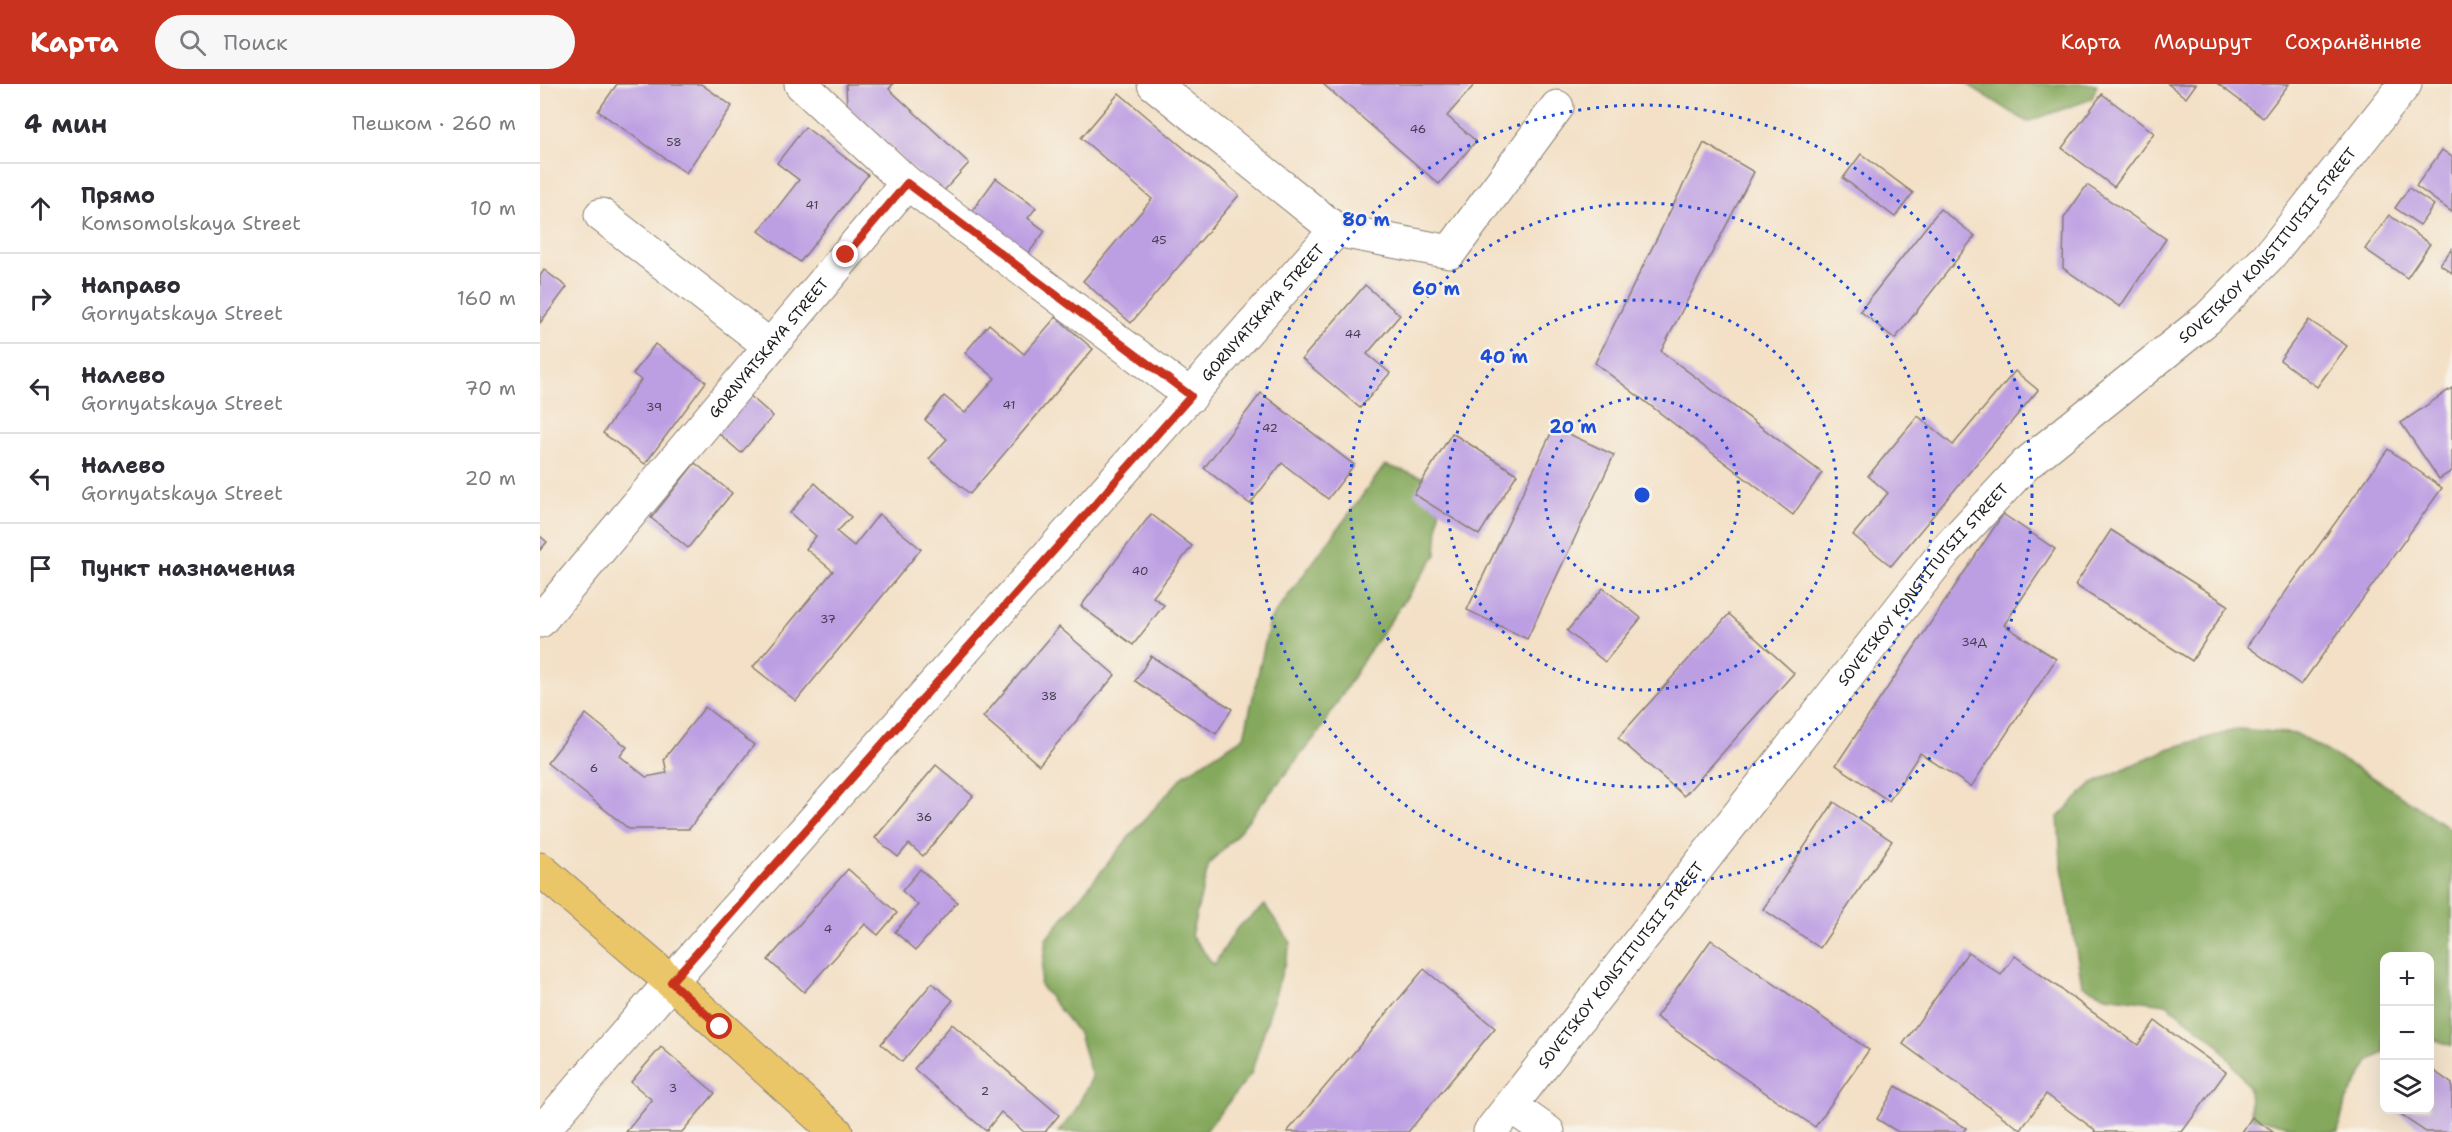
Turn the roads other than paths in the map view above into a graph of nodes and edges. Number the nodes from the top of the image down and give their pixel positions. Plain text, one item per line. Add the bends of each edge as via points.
1 (801, 84) edge
2 (1154, 84) edge
3 (2405, 84) edge
4 (1557, 107) dead end
5 (907, 183) junction
6 (601, 215) dead end
7 (1336, 230) junction
8 (770, 346) junction
9 (1191, 396) junction
10 (540, 621) edge
11 (540, 868) edge
12 (671, 982) junction
13 (1512, 1107) junction
14 (541, 1132) edge
15 (836, 1132) edge
16 (1490, 1132) edge
17 (1548, 1132) edge

1 - 5 street
2 - 7 street
3 - 13 street, SOVETSKOY KONSTITUTSII STREET via 2269,256 2208,318 2026,464 1947,549
4 - 7 street via 1450,252
5 - 8 street, GORNYATSKAYA STREET
5 - 9 street, GORNYATSKAYA STREET
6 - 8 street
7 - 9 street, GORNYATSKAYA STREET
8 - 10 street, GORNYATSKAYA STREET
9 - 12 street, GORNYATSKAYA STREET
11 - 12 main road
12 - 14 street, GORNYATSKAYA STREET
12 - 15 main road
13 - 16 street, SOVETSKOY KONSTITUTSII STREET
13 - 17 street

